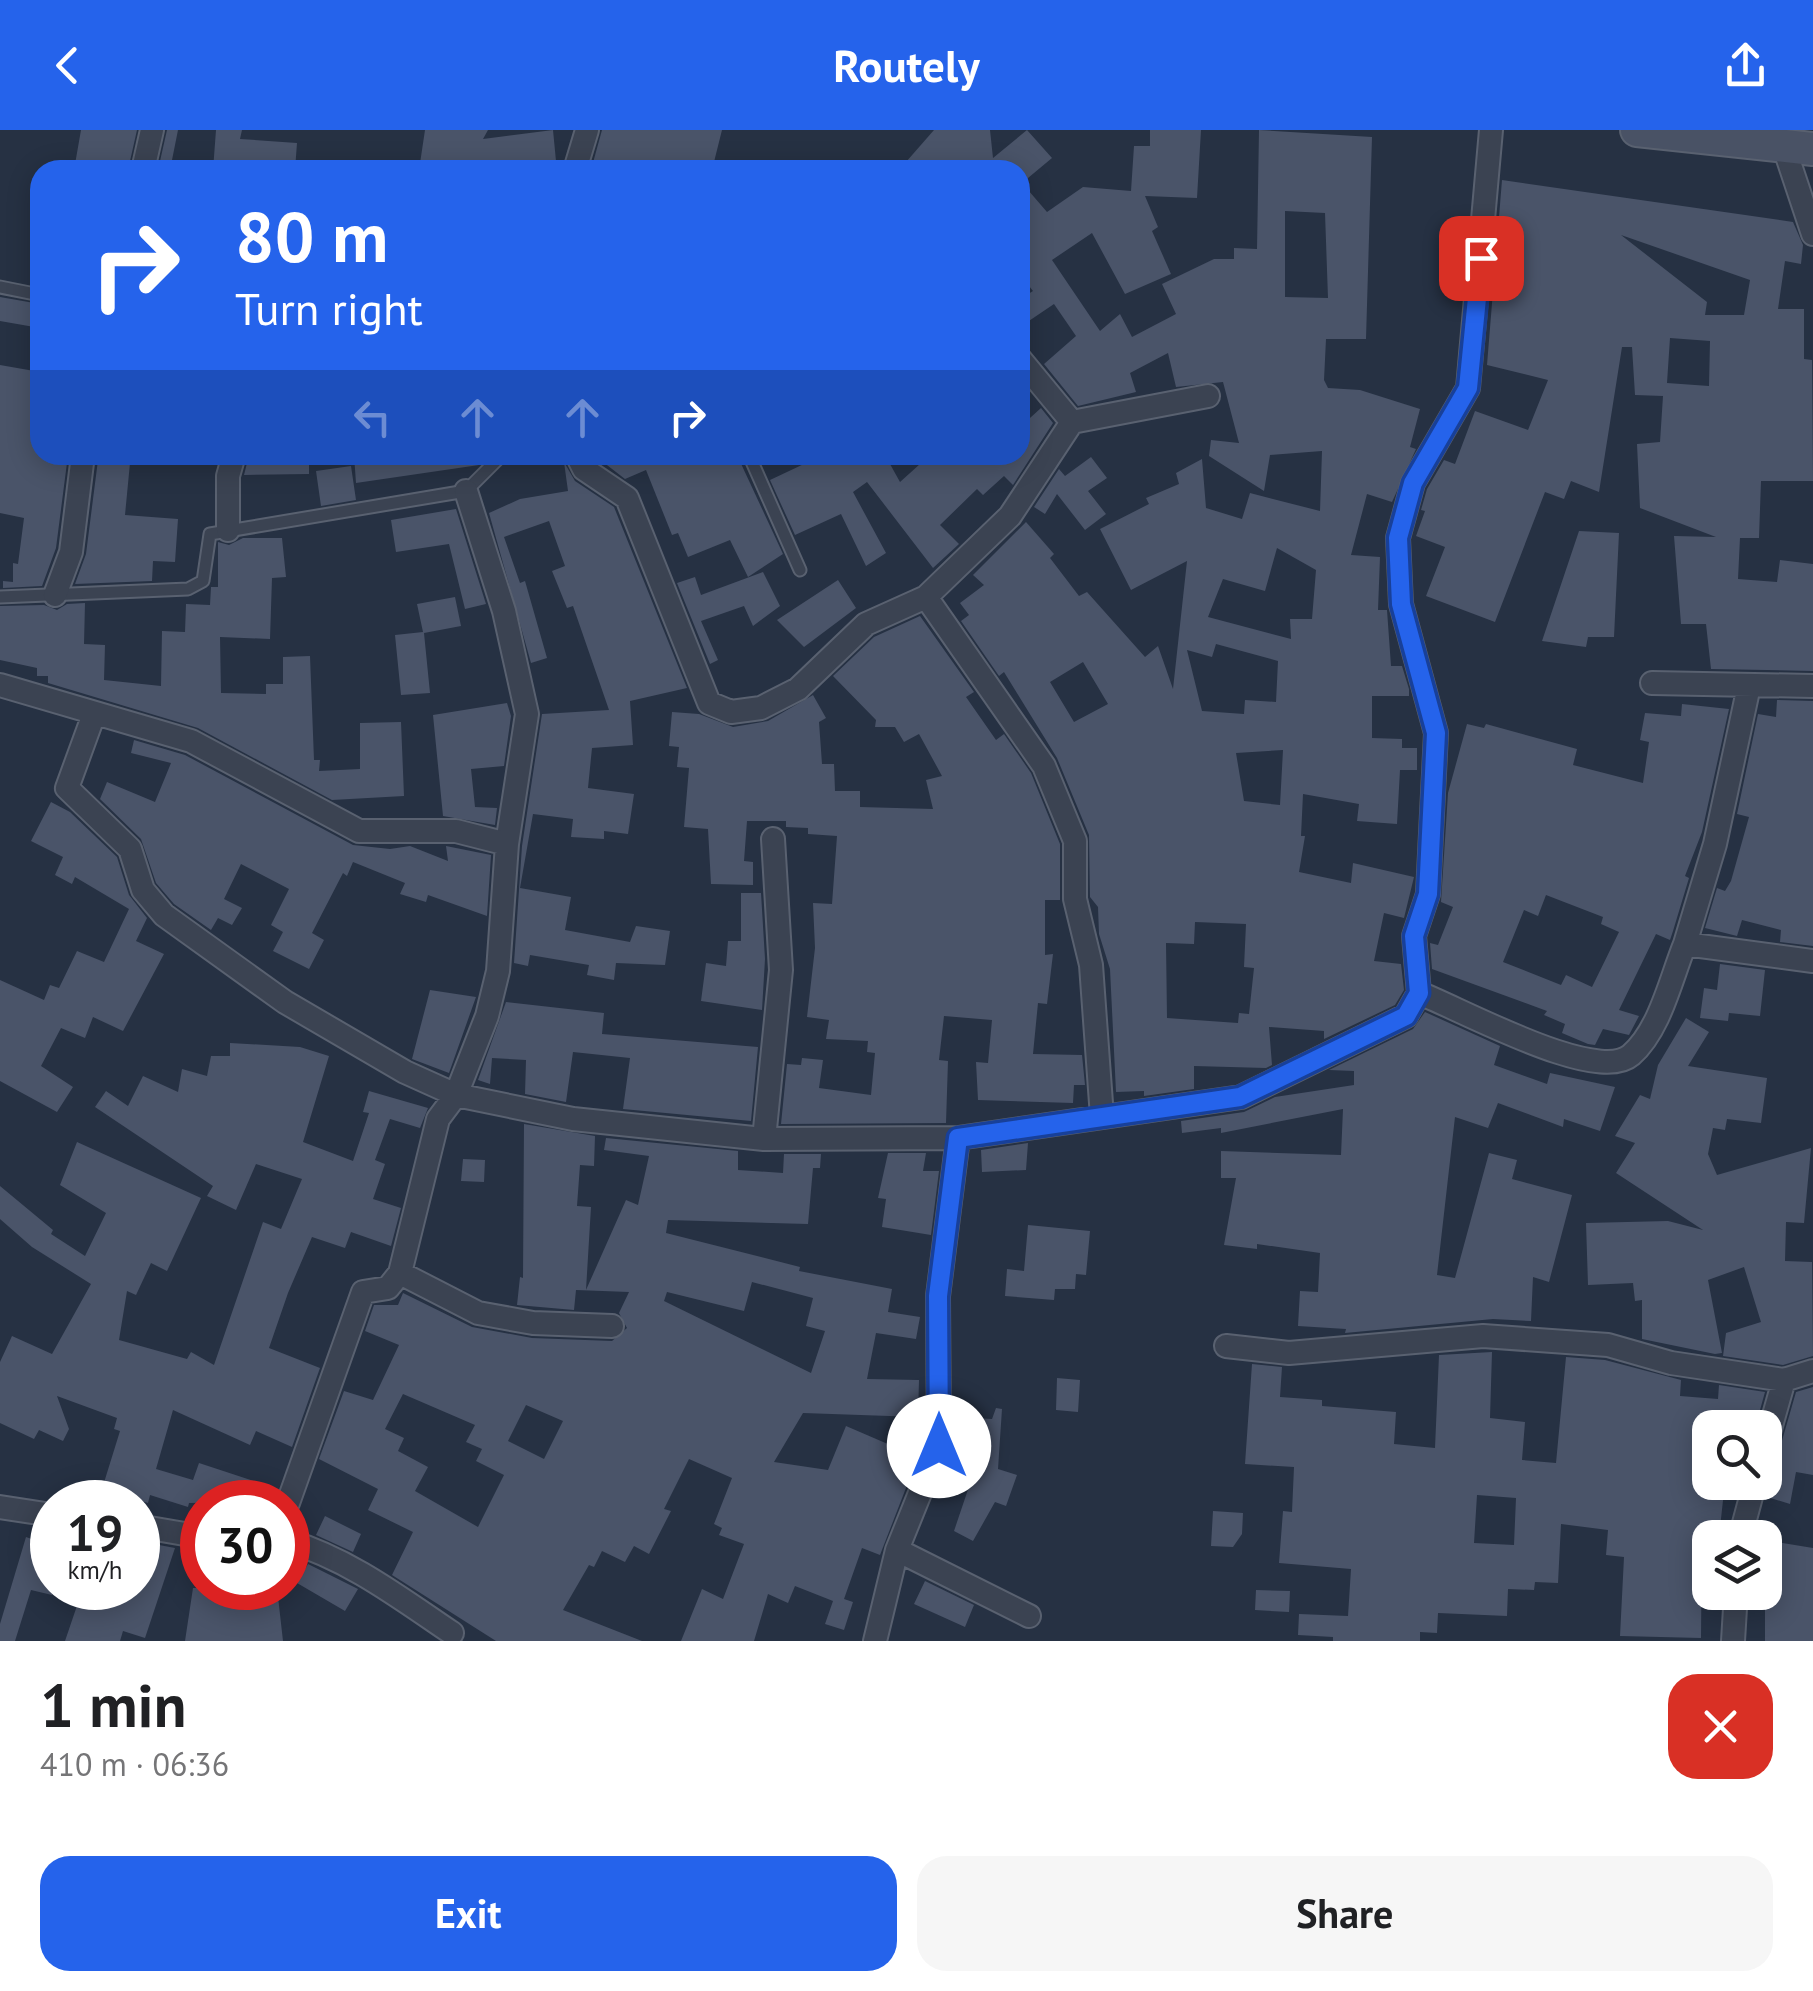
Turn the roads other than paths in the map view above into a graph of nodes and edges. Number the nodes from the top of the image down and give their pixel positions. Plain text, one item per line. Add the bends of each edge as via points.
1 (152, 130) edge
2 (588, 130) edge
3 (1490, 130) edge
4 (1637, 130) edge
5 (1799, 148) edge
6 (146, 160) edge
7 (578, 160) edge
8 (1813, 234) edge
9 (0, 286) edge
10 (30, 292) edge
11 (1030, 372) edge
12 (1208, 396) dead end
13 (1072, 422) junction
14 (83, 465) edge
15 (231, 465) edge
16 (492, 465) edge
17 (582, 465) edge
18 (753, 465) edge
19 (466, 490) junction
20 (228, 530) junction
21 (800, 570) dead end
22 (56, 596) junction
23 (0, 597) edge
24 (926, 597) junction
25 (1652, 683) dead end
26 (0, 686) edge
27 (1749, 686) junction
28 (1813, 686) edge
29 (94, 714) junction
30 (773, 839) dead end
31 (507, 844) junction
32 (1685, 944) junction
33 (1813, 961) edge
34 (1419, 993) junction
35 (456, 1095) junction
36 (1102, 1117) junction
37 (958, 1138) junction
38 (764, 1139) junction
39 (400, 1273) junction
40 (612, 1326) dead end
41 (1226, 1346) dead end
42 (1813, 1371) edge
43 (1784, 1380) junction
44 (1775, 1410) edge
45 (296, 1480) edge
46 (0, 1506) edge
47 (30, 1511) edge
48 (310, 1547) edge
49 (897, 1550) junction
50 (1735, 1610) edge
51 (1029, 1616) dead end
52 (455, 1638) edge
53 (874, 1641) edge
54 (1733, 1641) edge

1 - 6 street
2 - 7 street
3 - 34 street via 1468,388 1413,483 1398,538 1401,604 1436,733 1428,894 1414,936
4 - 5 main road
5 - 8 street
9 - 10 lane
11 - 13 street
12 - 13 street
13 - 24 street via 1010,516
14 - 22 street via 71,552
15 - 20 street
16 - 19 lane
17 - 24 street via 628,498 709,703 731,712 761,708 798,689 866,624
18 - 21 lane
19 - 20 lane
19 - 31 street via 527,714
20 - 22 lane via 210,534 203,580 188,590
22 - 23 lane
24 - 36 street via 1044,766 1075,841 1075,899 1091,965
25 - 27 street
26 - 29 street
27 - 28 street
27 - 32 street via 1716,844
29 - 31 street via 192,741 360,831 456,831
29 - 35 street via 67,788 130,849 143,890 164,915 285,1002
30 - 38 street via 781,970
31 - 35 street via 498,971
32 - 33 street
32 - 34 street via 1648,1034 1628,1058 1606,1063 1530,1044
34 - 36 street via 1406,1016 1240,1097
35 - 38 street via 573,1119
35 - 39 street via 438,1119
36 - 37 street
37 - 38 street
37 - 49 street via 938,1296 939,1446
39 - 40 street via 478,1313
39 - 45 street via 388,1288 363,1292
41 - 43 street via 1289,1353 1500,1338 1608,1345 1671,1363
42 - 43 street
43 - 44 street
46 - 47 street
48 - 52 street via 370,1578
49 - 51 street
49 - 53 street
50 - 54 street

